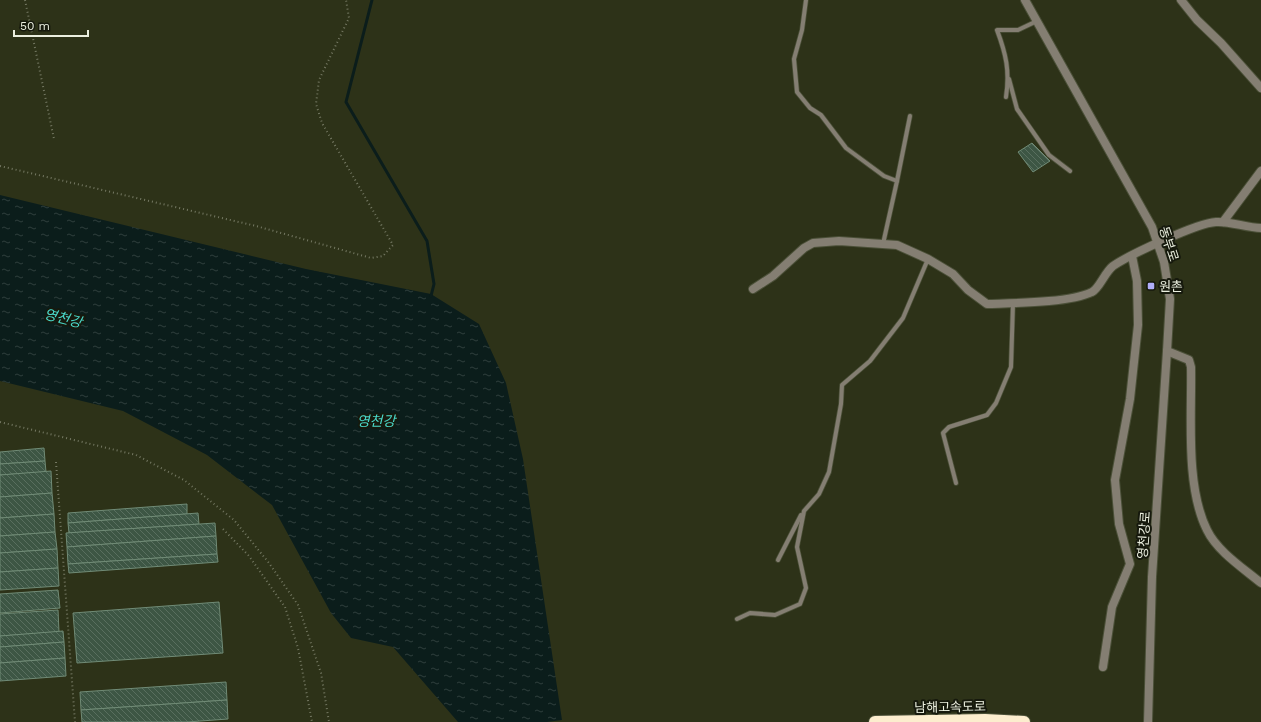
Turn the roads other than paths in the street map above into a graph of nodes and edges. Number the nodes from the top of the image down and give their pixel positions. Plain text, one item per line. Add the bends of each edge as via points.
1 (806, 0) edge
2 (1025, 0) edge
3 (1181, 0) edge
4 (1037, 21) junction
5 (1009, 79) junction
6 (1261, 88) edge
7 (1006, 97) dead end
8 (910, 116) dead end
9 (1070, 171) dead end
10 (1261, 171) edge
11 (897, 181) junction
12 (1223, 222) junction
13 (1261, 228) edge
14 (1158, 243) junction
15 (883, 245) junction
16 (1132, 256) junction
17 (928, 259) junction
18 (753, 289) dead end
19 (1013, 303) junction
20 (1167, 350) junction
21 (956, 483) dead end
22 (804, 511) junction
23 (778, 560) dead end
24 (1261, 583) edge
25 (737, 619) dead end
26 (1103, 667) dead end
27 (876, 722) edge
28 (1024, 722) edge
29 (1148, 722) edge

1 - 11 lane via 794,60 797,92 810,108 821,115 846,148 884,176
2 - 4 street, 동부로
3 - 6 street
4 - 5 lane via 1018,30 997,30 1006,54
4 - 14 street, 동부로 via 1152,227
5 - 7 lane
5 - 9 lane via 1017,108 1049,154
8 - 11 lane
10 - 12 street
11 - 15 lane
12 - 13 street
12 - 14 street via 1196,227
14 - 16 street
14 - 20 street, 동부로 via 1170,299
15 - 17 street via 897,246
15 - 18 street via 839,241 813,243 795,254 773,276
16 - 19 street via 1112,267 1089,294 1078,298
16 - 26 street via 1137,281 1138,325 1130,399 1115,480 1119,524 1130,564 1112,607
17 - 19 street via 953,274 981,301 987,304
17 - 22 lane via 903,318 870,361 842,385 829,472 819,494
19 - 21 lane via 1011,367 996,403 987,415 949,427 943,433
20 - 24 street via 1189,360 1191,366 1192,482 1207,531 1230,559
20 - 29 street, 영천강로 via 1152,577
22 - 23 lane
22 - 25 lane via 797,547 806,588 800,604 775,615 750,613
27 - 28 highway, 남해고속도로

